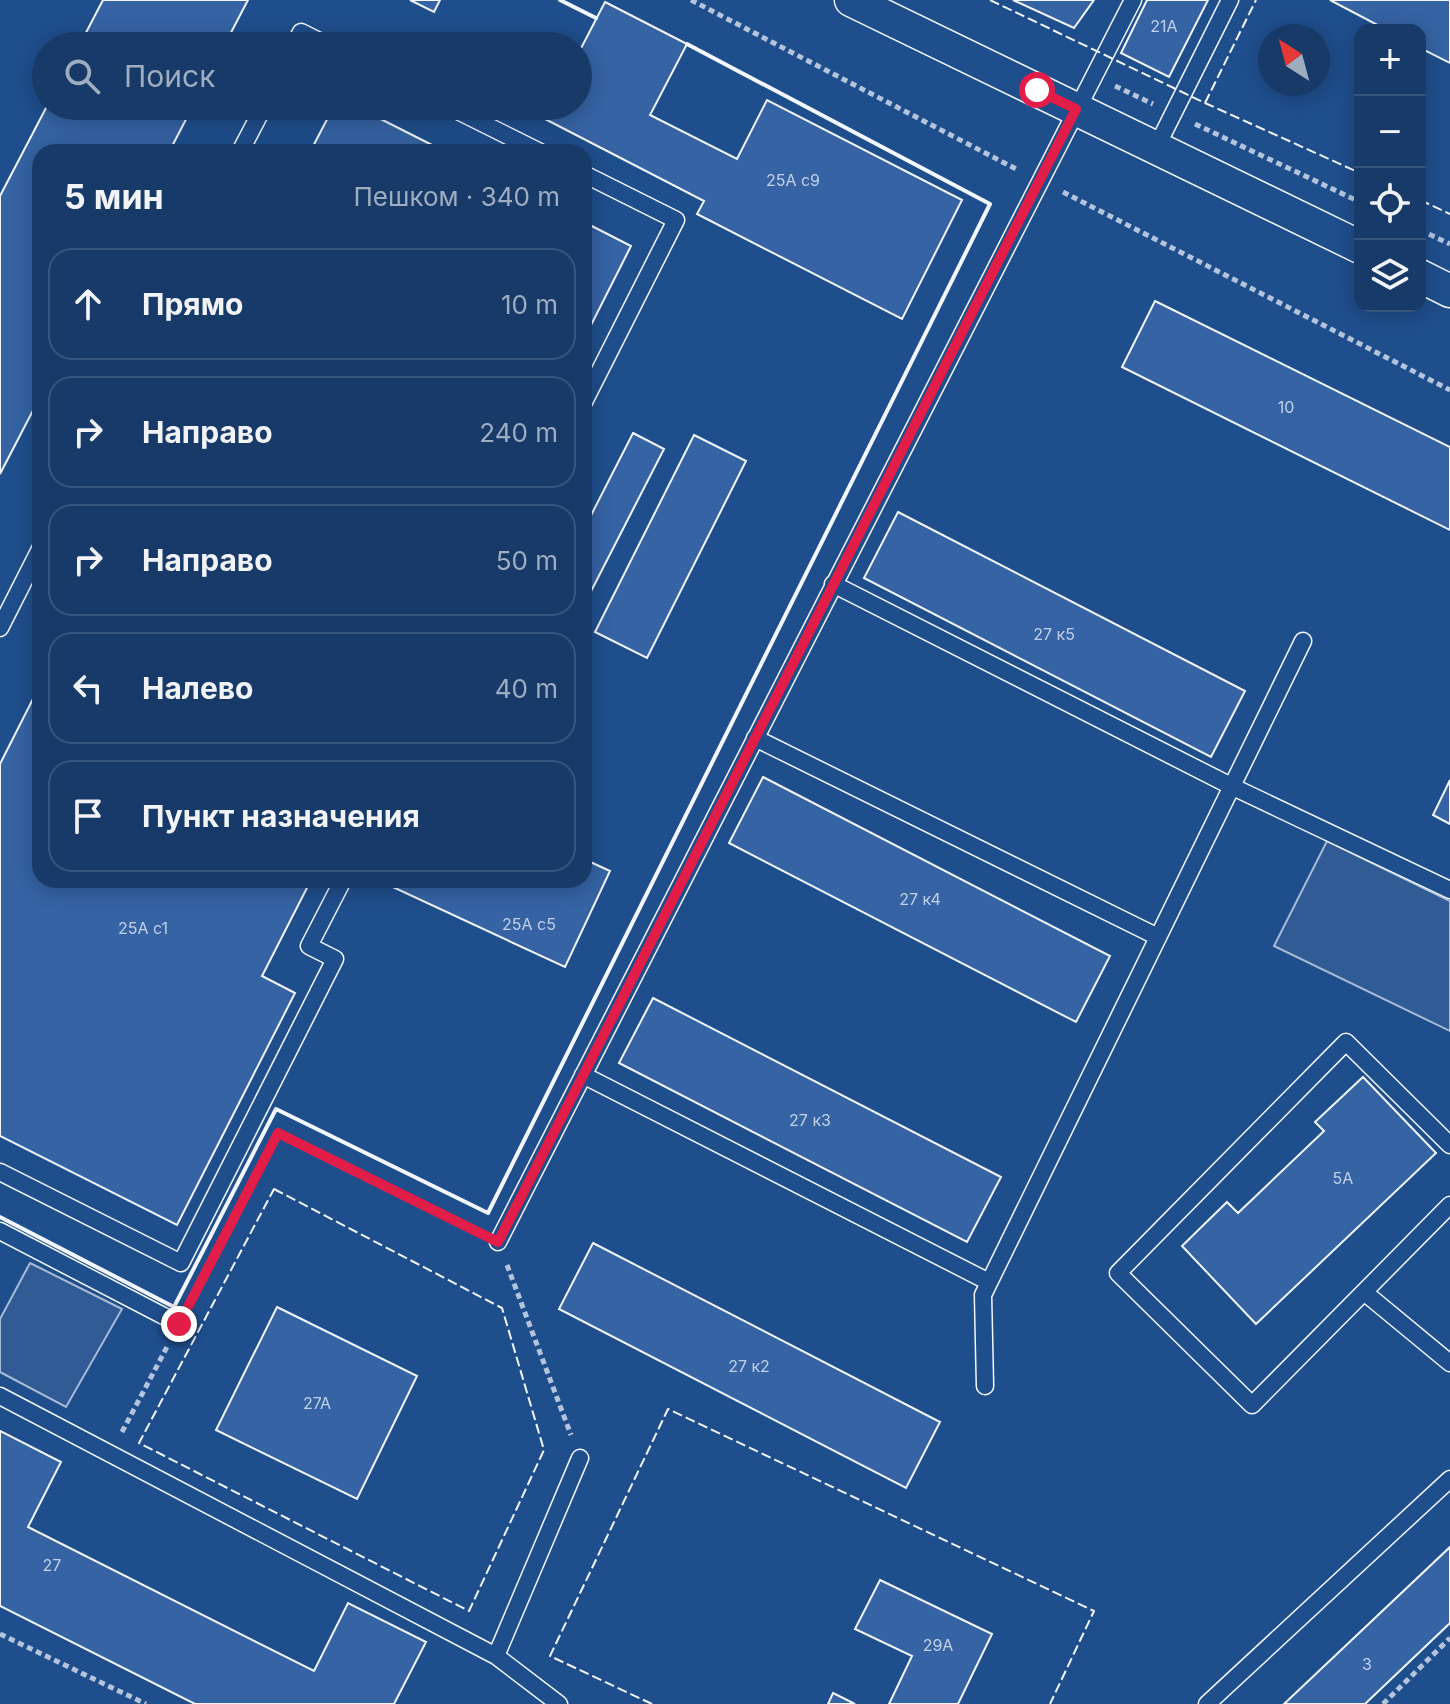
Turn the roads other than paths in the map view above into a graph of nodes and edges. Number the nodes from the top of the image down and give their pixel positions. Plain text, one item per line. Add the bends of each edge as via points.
1 (851, 0) edge
2 (1133, 0) edge
3 (1230, 0) edge
4 (1076, 109) junction
5 (257, 120) edge
6 (476, 120) edge
7 (244, 144) edge
8 (524, 144) edge
9 (1156, 148) junction
10 (592, 178) edge
11 (1354, 244) edge
12 (1426, 279) edge
13 (1450, 291) edge
14 (592, 386) edge
15 (32, 565) edge
16 (833, 584) junction
17 (0, 628) edge
18 (1303, 641) dead end
19 (755, 738) junction
20 (1231, 786) junction
21 (339, 888) edge
22 (1450, 890) edge
23 (1158, 937) junction
24 (583, 1075) junction
25 (1450, 1145) edge
26 (0, 1172) edge
27 (1450, 1205) edge
28 (0, 1231) edge
29 (498, 1242) road end
30 (989, 1282) junction
31 (1364, 1292) junction
32 (179, 1324) road end
33 (1450, 1363) edge
34 (985, 1386) dead end
35 (0, 1396) edge
36 (580, 1458) road end
37 (1450, 1479) edge
38 (496, 1656) junction
39 (559, 1704) edge
40 (1207, 1704) edge

1 - 4 street
2 - 4 lane
3 - 9 lane
4 - 9 street
4 - 16 lane
5 - 7 lane
6 - 8 lane
9 - 11 street
10 - 14 lane via 676,220
12 - 13 street
15 - 17 lane
16 - 19 lane
16 - 20 lane
18 - 20 lane
19 - 23 lane
19 - 24 lane
20 - 22 lane
20 - 23 lane
21 - 26 lane via 309,946 335,959 181,1263
23 - 30 lane
24 - 29 lane
24 - 30 lane
25 - 31 lane via 1346,1042 1118,1273 1252,1405
27 - 31 lane
28 - 32 lane
30 - 34 lane via 983,1295
31 - 33 lane
35 - 38 lane
36 - 38 lane
37 - 40 lane
38 - 39 lane

